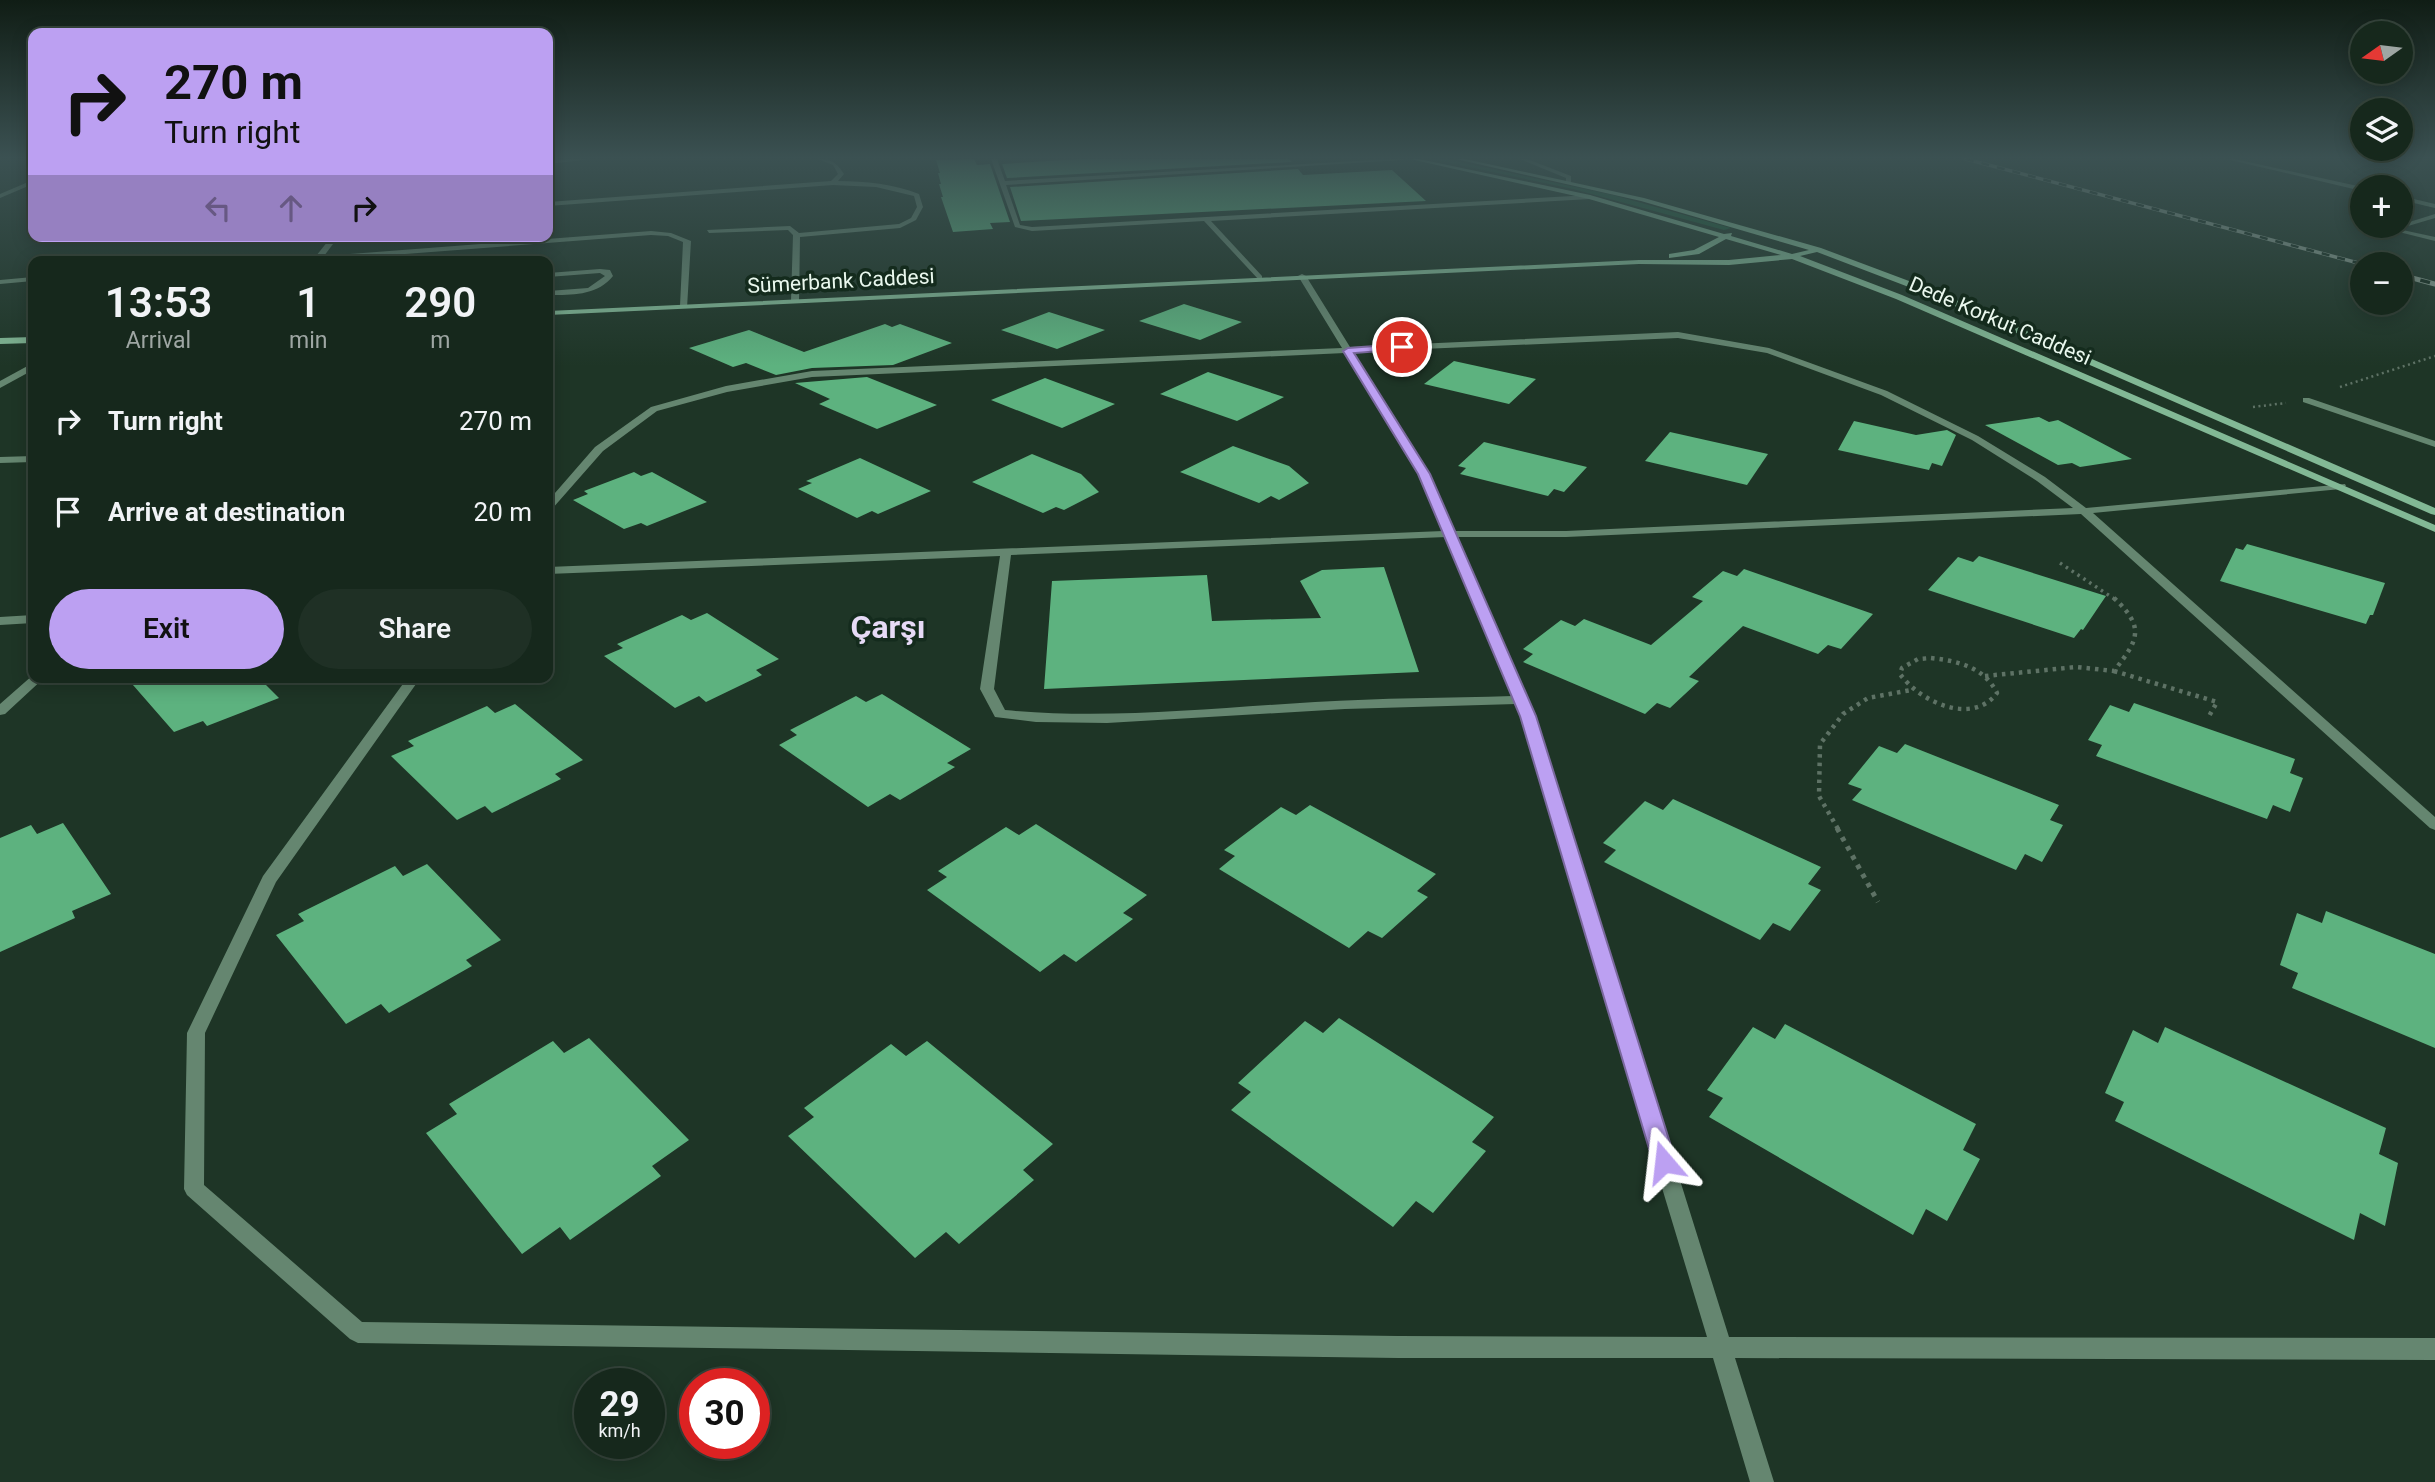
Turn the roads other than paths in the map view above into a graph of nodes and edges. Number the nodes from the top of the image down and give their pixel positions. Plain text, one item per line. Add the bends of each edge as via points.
1 (786, 228) edge
2 (790, 228) edge
3 (875, 228) edge
4 (1028, 228) edge
5 (1050, 228) edge
6 (1214, 228) edge
7 (1702, 228) edge
8 (1747, 228) edge
9 (1750, 229) junction
10 (709, 231) dead end
11 (2413, 234) edge
12 (797, 235) junction
13 (1726, 235) junction
14 (2435, 239) edge
15 (553, 240) edge
16 (331, 242) edge
17 (532, 242) edge
18 (1818, 250) junction
19 (320, 256) edge
20 (345, 256) edge
21 (1795, 257) junction
22 (1639, 262) junction
23 (553, 275) edge
24 (558, 275) junction
25 (1302, 276) junction
26 (1259, 278) junction
27 (28, 279) edge
28 (0, 282) edge
29 (553, 284) edge
30 (553, 292) edge
31 (795, 301) junction
32 (684, 306) junction
33 (553, 313) edge
34 (28, 340) edge
35 (0, 341) edge
36 (1348, 351) junction
37 (28, 369) edge
38 (0, 385) edge
39 (2305, 400) road end
40 (2435, 444) edge
41 (28, 459) edge
42 (0, 460) edge
43 (2341, 486) junction
44 (553, 502) edge
45 (2432, 509) edge
46 (2084, 512) junction
47 (2435, 529) edge
48 (1449, 534) junction
49 (1006, 552) junction
50 (553, 571) edge
51 (28, 619) edge
52 (0, 621) edge
53 (32, 683) edge
54 (411, 683) edge
55 (1521, 699) junction
56 (0, 710) edge
57 (2435, 825) edge
58 (1721, 1346) junction
59 (2435, 1349) edge
60 (1762, 1482) edge

1 - 10 street
2 - 12 street
3 - 12 street
4 - 5 street
6 - 26 street
7 - 13 main road, Dede Korkut Caddesi
8 - 9 main road, Dede Korkut Caddesi
9 - 13 main road
9 - 18 main road, Dede Korkut Caddesi
11 - 14 street
12 - 31 street
13 - 21 main road, Dede Korkut Caddesi
13 - 22 main road via 1696,252
15 - 32 street via 652,233 687,241
16 - 19 street
17 - 20 street
18 - 21 main road
18 - 45 main road, Dede Korkut Caddesi via 1930,292
21 - 22 main road via 1731,264
21 - 43 main road, Dede Korkut Caddesi
22 - 25 main road, Sümerbank Caddesi
23 - 24 street
24 - 29 street
24 - 30 street via 600,271 609,276 595,288
25 - 26 main road, Sümerbank Caddesi
25 - 36 street
26 - 31 main road, Sümerbank Caddesi
27 - 28 street
31 - 32 main road, Sümerbank Caddesi
32 - 33 main road, Sümerbank Caddesi
34 - 35 main road
36 - 44 street via 812,374 726,389 653,409 600,449
36 - 46 street via 1678,335 1769,351 1884,393 1975,438
36 - 48 street via 1424,474
37 - 38 street
39 - 40 street
41 - 42 street
43 - 46 street
43 - 47 main road, Dede Korkut Caddesi
46 - 48 street via 1566,534
46 - 57 street
48 - 49 street
48 - 55 street
49 - 50 street
49 - 55 street via 987,689 1000,714 1100,720 1304,706
51 - 52 street
53 - 56 street
54 - 58 street via 269,880 196,1033 194,1189 358,1332 1398,1347
55 - 58 street
58 - 59 street
58 - 60 street

